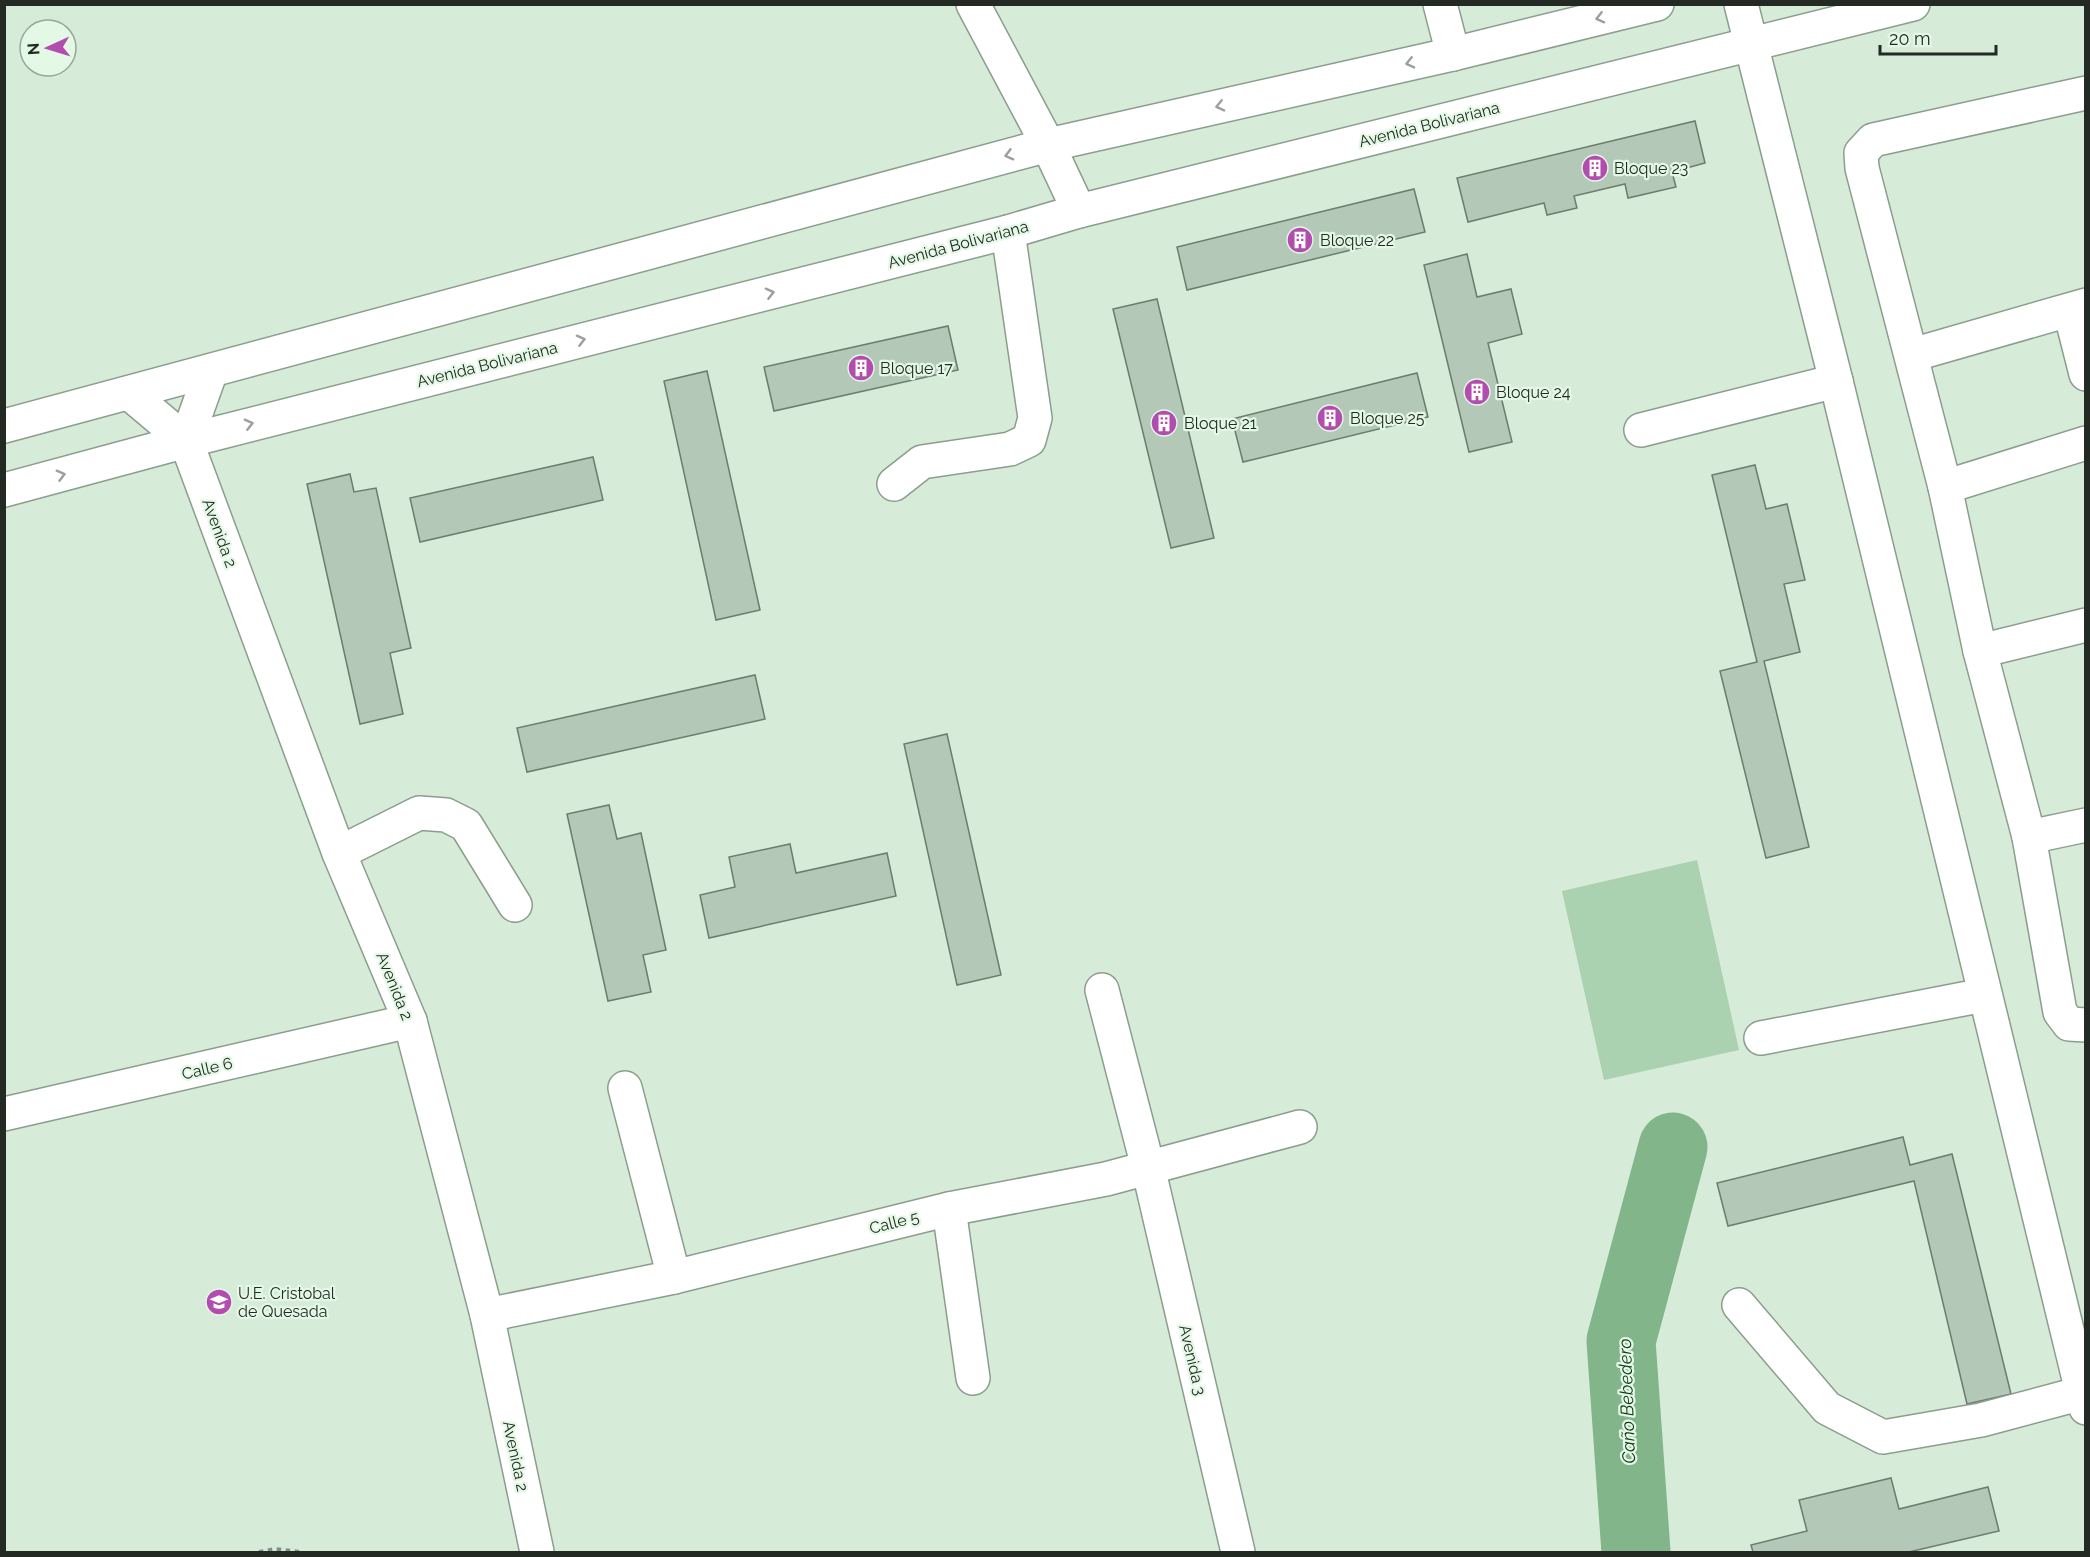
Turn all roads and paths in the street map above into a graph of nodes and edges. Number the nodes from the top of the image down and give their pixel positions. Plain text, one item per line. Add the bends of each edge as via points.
1 (973, 4) edge
2 (1440, 4) edge
3 (1657, 4) edge
4 (1741, 4) edge
5 (1912, 4) edge
6 (1751, 45) junction
7 (1453, 54) junction
8 (2085, 93) edge
9 (1048, 145) junction
10 (1079, 211) junction
11 (1008, 232) junction
12 (2078, 308) edge
13 (1912, 355) junction
14 (211, 371) junction
15 (2085, 374) edge
16 (1836, 381) junction
17 (129, 393) junction
18 (4, 426) edge
19 (1641, 430) dead end
20 (186, 441) junction
21 (2085, 443) edge
22 (894, 484) dead end
23 (1945, 487) junction
24 (4, 490) edge
25 (2085, 625) edge
26 (1980, 651) junction
27 (2085, 825) edge
28 (2029, 837) junction
29 (339, 853) junction
30 (514, 905) dead end
31 (1102, 990) dead end
32 (1984, 995) junction
33 (410, 1021) junction
34 (2085, 1026) edge
35 (1761, 1038) dead end
36 (625, 1088) dead end
37 (4, 1114) edge
38 (1300, 1127) dead end
39 (1148, 1167) junction
40 (949, 1209) junction
41 (674, 1277) junction
42 (1739, 1305) dead end
43 (487, 1315) junction
44 (973, 1378) dead end
45 (2084, 1400) edge
46 (259, 1552) edge
47 (300, 1552) edge
48 (537, 1552) edge
49 (1238, 1552) edge

1 - 9 street
2 - 7 street
3 -> 7 street
4 - 6 street
5 - 6 street, Avenida Bolivariana
6 - 10 street, Avenida Bolivariana
6 - 16 street
7 -> 9 street
8 - 13 street via 1873,140 1861,153
9 - 10 street
9 -> 14 street
10 - 11 street, Avenida Bolivariana
20 -> 11 street, Avenida Bolivariana
11 - 22 street via 1035,418 1029,440 1010,448 922,462
12 - 13 street
12 - 15 street
13 - 23 street
14 - 17 street
14 - 20 street
16 - 19 street
16 - 32 street
17 - 18 street
17 - 20 street
24 -> 20 street, Avenida Bolivariana
20 - 29 street, Avenida 2
21 - 23 street
23 - 26 street
25 - 26 street
26 - 28 street
27 - 28 street
28 - 34 street via 2060,1012 2069,1024
29 - 30 street via 419,813 446,815 466,825
29 - 33 street, Avenida 2
31 - 39 street, Avenida 3
32 - 35 street
32 - 45 street
33 - 37 street, Calle 6
33 - 43 street, Avenida 2
36 - 41 street
38 - 39 street, Calle 5
39 - 40 street, Calle 5 via 1106,1179
39 - 49 street, Avenida 3
40 - 41 street, Calle 5
40 - 44 street
41 - 43 street, Calle 5
42 - 45 street via 1827,1408 1883,1437
43 - 48 street, Avenida 2
46 - 47 path

